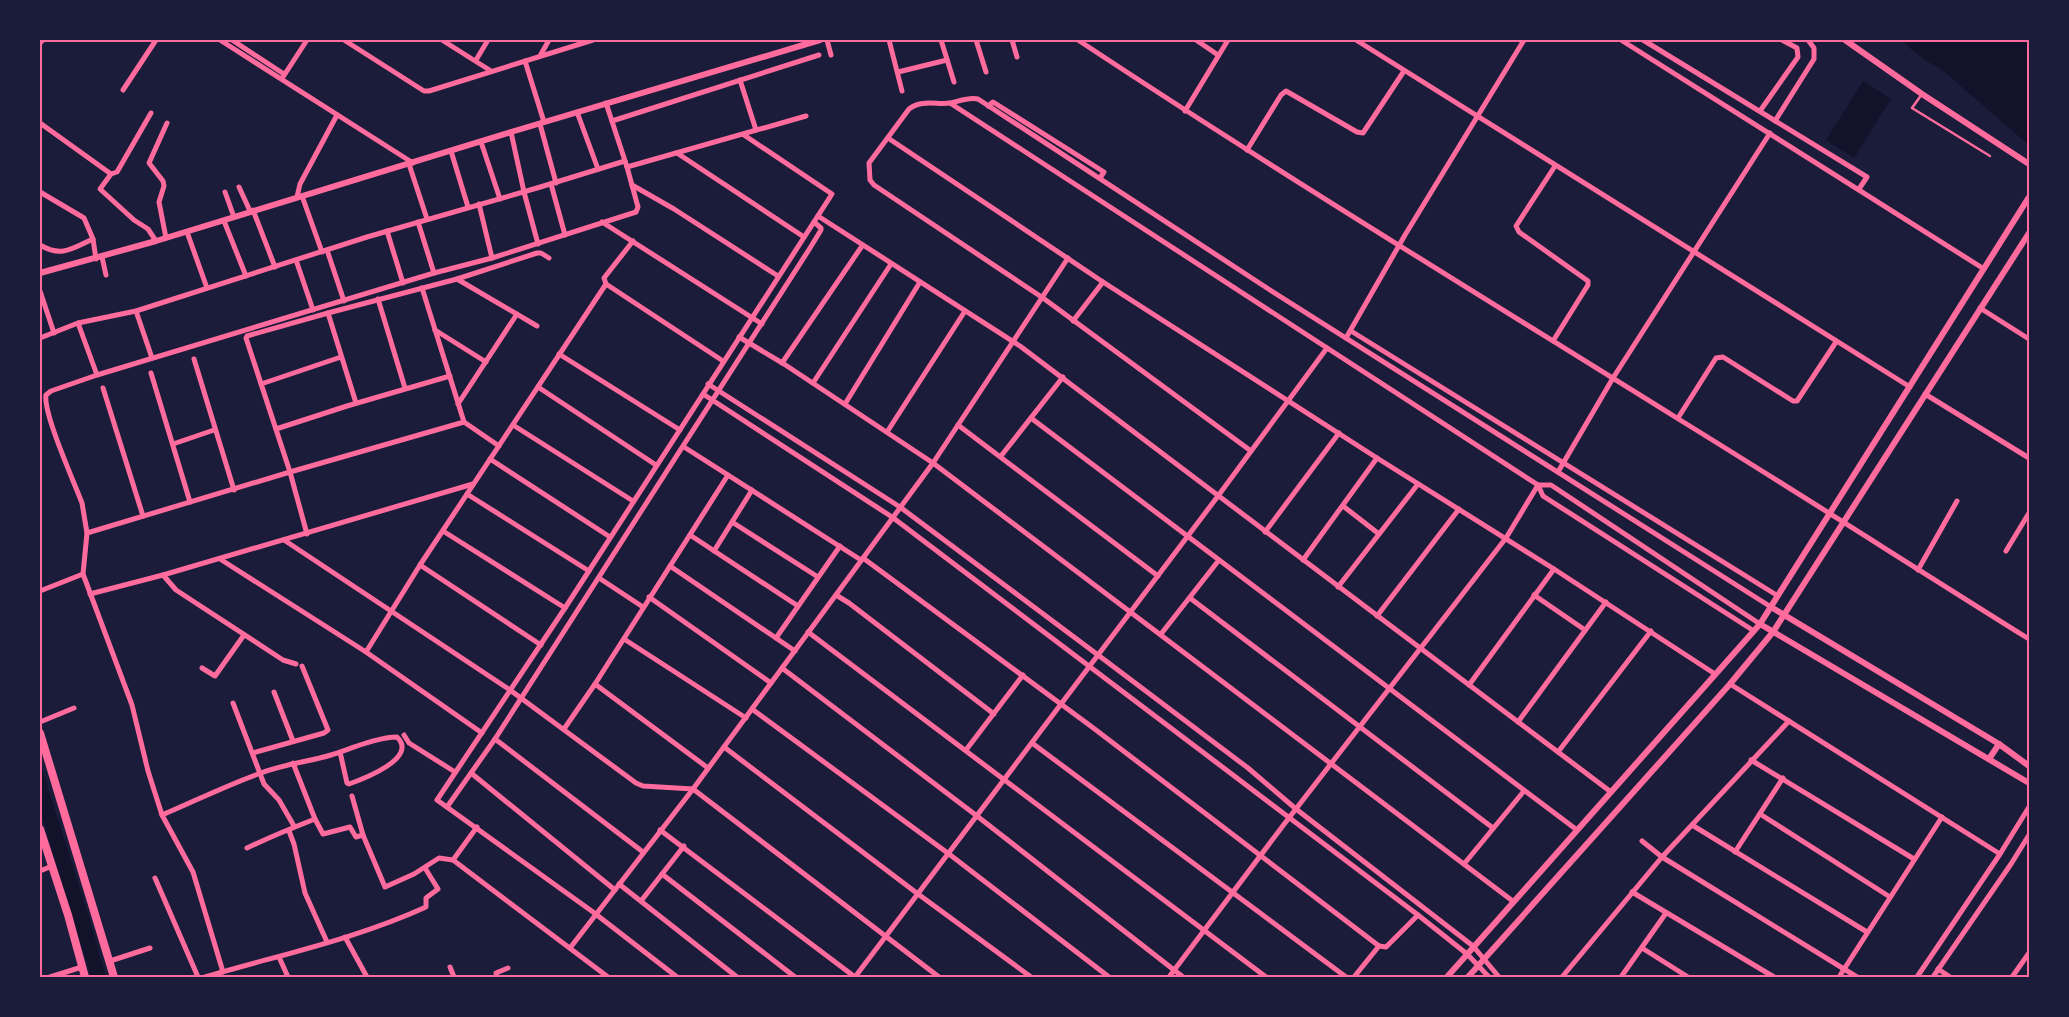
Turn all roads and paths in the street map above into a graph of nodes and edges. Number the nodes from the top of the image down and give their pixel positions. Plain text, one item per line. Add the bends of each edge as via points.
1 (42, 40) edge
2 (156, 40) edge
3 (220, 40) edge
4 (232, 40) edge
5 (307, 40) edge
6 (344, 40) edge
7 (442, 40) edge
8 (488, 40) edge
9 (550, 40) edge
10 (593, 40) edge
11 (820, 40) edge
12 (827, 40) edge
13 (889, 40) edge
14 (941, 40) edge
15 (976, 40) edge
16 (1012, 40) edge
17 (1078, 40) edge
18 (1196, 40) edge
19 (1228, 40) edge
20 (1356, 40) edge
21 (1524, 40) edge
22 (1621, 40) edge
23 (1782, 40) edge
24 (1808, 40) edge
25 (1845, 40) edge
26 (1644, 41) edge
27 (40, 43) edge
28 (1638, 50) junction
29 (819, 55) dead end
30 (831, 55) dead end
31 (1218, 55) junction
32 (540, 57) junction
33 (1017, 57) dead end
34 (476, 60) junction
35 (947, 60) junction
36 (525, 62) junction
37 (492, 71) junction
38 (1404, 71) junction
39 (898, 72) junction
40 (986, 72) dead end
41 (283, 78) junction
42 (740, 80) junction
43 (954, 82) dead end
44 (123, 90) dead end
45 (902, 90) dead end
46 (1922, 94) junction
47 (606, 103) junction
48 (950, 103) junction
49 (1185, 111) junction
50 (1760, 111) junction
51 (577, 112) junction
52 (151, 113) dead end
53 (337, 114) junction
54 (806, 116) dead end
55 (1478, 116) junction
56 (1775, 120) junction
57 (612, 121) junction
58 (40, 123) edge
59 (167, 123) dead end
60 (542, 123) junction
61 (756, 130) junction
62 (511, 132) junction
63 (1770, 133) junction
64 (744, 135) junction
65 (888, 138) junction
66 (482, 142) junction
67 (1247, 150) junction
68 (451, 151) junction
69 (677, 153) junction
70 (1990, 156) dead end
71 (625, 161) junction
72 (411, 164) junction
73 (2029, 164) edge
74 (1555, 166) junction
75 (627, 168) junction
76 (598, 169) junction
77 (111, 174) junction
78 (554, 183) junction
79 (632, 185) junction
80 (239, 187) dead end
81 (1859, 189) junction
82 (40, 192) edge
83 (225, 192) dead end
84 (524, 192) junction
85 (300, 197) junction
86 (2029, 197) edge
87 (500, 199) junction
88 (479, 204) junction
89 (468, 207) junction
90 (252, 211) junction
91 (234, 216) junction
92 (818, 216) junction
93 (427, 219) junction
94 (224, 221) junction
95 (418, 222) junction
96 (602, 222) junction
97 (814, 222) junction
98 (387, 231) junction
99 (187, 232) junction
100 (2029, 233) edge
101 (565, 235) junction
102 (804, 237) junction
103 (93, 238) junction
104 (166, 238) junction
105 (156, 241) junction
106 (633, 241) junction
107 (538, 244) junction
108 (40, 245) edge
109 (862, 246) junction
110 (1398, 247) junction
111 (325, 251) junction
112 (1695, 252) junction
113 (99, 258) junction
114 (492, 258) junction
115 (548, 258) dead end
116 (1068, 258) junction
117 (296, 260) junction
118 (891, 264) junction
119 (275, 267) junction
120 (1984, 269) junction
121 (40, 273) edge
122 (434, 273) junction
123 (106, 275) dead end
124 (246, 276) junction
125 (778, 276) junction
126 (457, 279) junction
127 (920, 282) junction
128 (1103, 282) junction
129 (403, 283) junction
130 (606, 284) junction
131 (207, 288) junction
132 (422, 288) junction
133 (40, 291) edge
134 (1043, 298) junction
135 (378, 299) junction
136 (344, 301) junction
137 (1980, 308) junction
138 (313, 310) junction
139 (136, 311) junction
140 (965, 311) junction
141 (328, 313) junction
142 (517, 314) junction
143 (752, 317) junction
144 (1073, 321) junction
145 (78, 323) junction
146 (762, 324) junction
147 (537, 326) dead end
148 (435, 330) junction
149 (1351, 330) junction
150 (54, 333) junction
151 (739, 337) junction
152 (40, 338) edge
153 (1346, 338) junction
154 (2029, 339) edge
155 (1013, 341) junction
156 (1553, 341) junction
157 (1836, 342) junction
158 (749, 343) junction
159 (1326, 348) junction
160 (560, 354) junction
161 (342, 357) junction
162 (152, 358) junction
163 (194, 359) dead end
164 (723, 361) junction
165 (486, 362) junction
166 (782, 363) junction
167 (151, 373) dead end
168 (97, 375) junction
169 (450, 376) junction
170 (1062, 377) junction
171 (1613, 378) junction
172 (261, 384) junction
173 (708, 384) junction
174 (813, 384) junction
175 (538, 387) junction
176 (1910, 387) junction
177 (103, 388) dead end
178 (405, 388) junction
179 (720, 390) junction
180 (703, 394) junction
181 (1925, 394) junction
182 (713, 400) junction
183 (1288, 400) junction
184 (356, 403) junction
185 (458, 404) junction
186 (845, 404) junction
187 (1031, 418) junction
188 (1678, 418) junction
189 (464, 422) junction
190 (513, 424) junction
191 (958, 425) junction
192 (276, 429) junction
193 (214, 430) junction
194 (680, 430) junction
195 (887, 432) junction
196 (1338, 433) junction
197 (173, 444) junction
198 (499, 446) junction
199 (684, 446) junction
200 (1251, 451) junction
201 (1001, 456) junction
202 (1377, 458) junction
203 (2029, 458) edge
204 (490, 459) junction
205 (1563, 461) junction
206 (933, 463) junction
207 (656, 465) junction
208 (290, 472) junction
209 (1558, 472) junction
210 (728, 475) junction
211 (474, 484) junction
212 (1418, 484) junction
213 (1538, 485) junction
214 (234, 490) junction
215 (752, 490) junction
216 (467, 494) junction
217 (1218, 496) junction
218 (633, 501) junction
219 (1957, 501) dead end
220 (190, 502) junction
221 (1343, 506) junction
222 (900, 507) junction
223 (1459, 509) junction
224 (2029, 513) edge
225 (1830, 514) junction
226 (143, 516) junction
227 (892, 517) junction
228 (732, 522) junction
229 (1842, 522) junction
230 (443, 531) junction
231 (1265, 532) junction
232 (88, 533) junction
233 (306, 534) junction
234 (1379, 534) junction
235 (690, 535) junction
236 (610, 537) junction
237 (1187, 537) junction
238 (1506, 538) junction
239 (284, 540) junction
240 (840, 546) junction
241 (714, 551) junction
242 (2006, 551) dead end
243 (1653, 553) junction
244 (220, 559) junction
245 (862, 559) junction
246 (1219, 560) junction
247 (1302, 560) junction
248 (1647, 562) junction
249 (420, 565) junction
250 (670, 566) junction
251 (1554, 569) junction
252 (1918, 570) junction
253 (589, 571) junction
254 (83, 574) junction
255 (163, 575) junction
256 (1158, 576) junction
257 (818, 577) junction
258 (599, 578) junction
259 (1338, 587) junction
260 (40, 591) edge
261 (90, 594) junction
262 (836, 595) junction
263 (1534, 595) junction
264 (1778, 596) junction
265 (649, 597) junction
266 (1190, 598) junction
267 (1606, 602) junction
268 (798, 606) junction
269 (642, 607) junction
270 (566, 608) junction
271 (1770, 609) junction
272 (1131, 611) junction
273 (392, 612) junction
274 (1377, 616) junction
275 (1782, 617) junction
276 (1761, 623) junction
277 (1585, 630) junction
278 (1754, 631) junction
279 (1773, 631) junction
280 (808, 632) junction
281 (1651, 632) junction
282 (1161, 634) junction
283 (244, 635) junction
284 (776, 638) junction
285 (624, 639) junction
286 (2029, 639) edge
287 (541, 645) junction
288 (1421, 649) junction
289 (795, 651) junction
290 (366, 652) junction
291 (1098, 655) junction
292 (296, 664) dead end
293 (1091, 665) junction
294 (302, 666) dead end
295 (202, 668) dead end
296 (782, 668) junction
297 (1715, 674) junction
298 (1023, 675) junction
299 (771, 683) junction
300 (595, 684) junction
301 (1730, 684) junction
302 (1469, 685) junction
303 (510, 690) junction
304 (1389, 690) junction
305 (274, 692) dead end
306 (521, 698) junction
307 (233, 703) dead end
308 (1061, 704) junction
309 (74, 708) dead end
310 (752, 709) junction
311 (994, 714) junction
312 (746, 718) junction
313 (1789, 721) junction
314 (40, 722) edge
315 (1518, 722) junction
316 (1360, 726) junction
317 (564, 729) junction
318 (40, 733) edge
319 (482, 733) junction
320 (404, 734) dead end
321 (495, 739) junction
322 (293, 742) junction
323 (1032, 743) junction
324 (2000, 744) junction
325 (724, 746) junction
326 (966, 750) junction
327 (340, 752) junction
328 (1558, 752) junction
329 (253, 753) junction
330 (1989, 759) junction
331 (1752, 760) junction
332 (293, 763) junction
333 (1332, 763) junction
334 (2029, 766) edge
335 (708, 768) junction
336 (455, 772) junction
337 (261, 773) junction
338 (471, 773) junction
339 (1783, 778) junction
340 (1004, 780) junction
341 (2029, 783) edge
342 (693, 789) junction
343 (1524, 790) junction
344 (1611, 792) junction
345 (352, 796) dead end
346 (447, 807) junction
347 (2029, 807) edge
348 (1296, 809) junction
349 (1760, 814) junction
350 (162, 815) junction
351 (977, 816) junction
352 (1290, 817) junction
353 (1942, 817) junction
354 (316, 819) junction
355 (1692, 825) junction
356 (294, 826) junction
357 (477, 827) junction
358 (1493, 828) junction
359 (40, 829) edge
360 (660, 830) junction
361 (1577, 830) junction
362 (289, 831) junction
363 (363, 835) junction
364 (2029, 835) edge
365 (1642, 841) dead end
366 (684, 846) junction
367 (247, 848) dead end
368 (643, 852) junction
369 (1735, 852) junction
370 (949, 854) junction
371 (2000, 854) junction
372 (1262, 855) junction
373 (1662, 857) junction
374 (1914, 859) junction
375 (453, 860) junction
376 (1464, 864) junction
377 (52, 866) junction
378 (425, 868) junction
379 (40, 871) edge
380 (662, 874) junction
381 (155, 878) dead end
382 (619, 884) junction
383 (614, 890) junction
384 (1632, 892) junction
385 (1234, 893) junction
386 (918, 894) junction
387 (1890, 897) junction
388 (641, 901) junction
389 (1514, 902) junction
390 (1666, 912) junction
391 (596, 914) junction
392 (1418, 915) junction
393 (1205, 931) junction
394 (1867, 932) junction
395 (886, 936) junction
396 (345, 937) junction
397 (328, 942) junction
398 (1379, 946) junction
399 (1473, 946) junction
400 (150, 948) dead end
401 (570, 948) junction
402 (1642, 948) junction
403 (2029, 953) edge
404 (1467, 954) junction
405 (279, 957) junction
406 (1484, 959) junction
407 (110, 961) junction
408 (1479, 965) junction
409 (450, 967) dead end
410 (82, 968) junction
411 (508, 968) dead end
412 (1845, 969) junction
413 (1938, 969) junction
414 (1174, 971) junction
415 (223, 972) junction
416 (50, 977) edge
417 (85, 977) edge
418 (114, 977) edge
419 (198, 977) edge
420 (205, 977) edge
421 (288, 977) edge
422 (367, 977) edge
423 (454, 977) edge
424 (497, 977) edge
425 (608, 977) edge
426 (677, 977) edge
427 (737, 977) edge
428 (795, 977) edge
429 (855, 977) edge
430 (939, 977) edge
431 (1031, 977) edge
432 (1109, 977) edge
433 (1169, 977) edge
434 (1182, 977) edge
435 (1266, 977) edge
436 (1346, 977) edge
437 (1354, 977) edge
438 (1447, 977) edge
439 (1468, 977) edge
440 (1489, 977) edge
441 (1499, 977) edge
442 (1562, 977) edge
443 (1621, 977) edge
444 (1688, 977) edge
445 (1774, 977) edge
446 (1839, 977) edge
447 (1857, 977) edge
448 (1917, 977) edge
449 (1933, 977) edge
450 (1950, 977) edge
451 (2012, 977) edge

1 - 27 street
2 - 44 street
3 - 41 street
4 - 41 street
5 - 41 street
6 - 37 street via 424,91
7 - 34 street
8 - 34 street
9 - 32 street
10 - 32 street
11 - 47 street
12 - 30 street
13 - 39 street
14 - 35 street
15 - 40 street
16 - 33 street
17 - 49 street
18 - 31 street
19 - 31 street
20 - 38 street
21 - 55 street
22 - 28 street
23 - 50 street via 1796,48 1798,57
24 - 56 street via 1814,48 1814,59
25 - 46 street
26 - 28 street
26 - 50 street
28 - 63 street
29 - 42 street
31 - 49 street
32 - 36 street
34 - 37 street
35 - 39 street
35 - 43 street
36 - 37 street
36 - 60 street
38 - 55 street
38 - 67 street via 1364,133 1286,91
39 - 45 street
41 - 53 street
42 - 57 street
42 - 61 street
46 - 70 lane via 1912,108
46 - 73 street
47 - 51 street
47 - 57 street
48 - 65 street via 918,104 909,109
48 - 153 street via 971,98 988,106
48 - 159 street
49 - 67 street
50 - 56 street
51 - 60 street
51 - 76 street
52 - 77 street via 117,172
53 - 72 street
53 - 85 street via 300,184
54 - 61 street
55 - 74 street
55 - 110 street
56 - 81 street via 1868,177
57 - 71 street
58 - 77 street
59 - 104 street via 150,160 163,181 160,202
60 - 62 street
60 - 78 street
61 - 64 street
62 - 66 street
62 - 84 street
63 - 81 street
63 - 112 street
64 - 69 street
64 - 92 street via 832,194
65 - 116 street
65 - 134 street via 869,164 870,180 874,185
66 - 68 street
66 - 87 street
67 - 110 street
68 - 72 street
68 - 89 street
69 - 75 street
69 - 102 street
71 - 75 street
71 - 76 street
72 - 85 street
72 - 93 street
74 - 112 street
74 - 156 street via 1516,226 1588,279 1588,285
75 - 79 street
76 - 78 street
77 - 105 street via 100,189 148,229
78 - 84 street
78 - 101 street
79 - 96 street via 637,210
79 - 125 street
80 - 90 street
81 - 120 street
82 - 103 street via 82,216
83 - 91 street
84 - 87 street
84 - 107 street
85 - 90 street
85 - 111 street
86 - 120 street
87 - 88 street
88 - 89 street
88 - 114 street
89 - 93 street
90 - 91 street
90 - 119 street
91 - 94 street
92 - 97 street
92 - 109 street
93 - 95 street
94 - 99 street
94 - 124 street
95 - 98 street
95 - 122 street
96 - 101 street
96 - 106 street
97 - 102 street
97 - 146 street via 821,230
98 - 111 street
98 - 129 street
99 - 104 street
99 - 131 street
100 - 137 street
101 - 107 street
102 - 125 street
103 - 108 street via 64,252 54,252
103 - 113 street
104 - 105 street
105 - 113 street
106 - 130 street via 604,278
106 - 143 street
107 - 114 street
109 - 118 street
109 - 166 street
110 - 149 street
110 - 156 street
111 - 117 street
111 - 136 street
112 - 157 street
112 - 171 street
113 - 121 street
113 - 123 street
114 - 122 street
115 - 126 street via 536,253
116 - 128 street
116 - 134 street
117 - 119 street
117 - 138 street
118 - 127 street
118 - 174 street
119 - 124 street
120 - 176 street
122 - 129 street
124 - 131 street
125 - 143 street
126 - 132 street
126 - 142 street
127 - 140 street
127 - 186 street
128 - 144 street
128 - 183 street
129 - 136 street
130 - 160 street
130 - 164 street
131 - 139 street
132 - 135 street
132 - 148 street
133 - 150 street
134 - 144 street
134 - 155 street
135 - 141 street
135 - 178 street
136 - 138 street
137 - 154 street
137 - 181 street
138 - 162 street
139 - 145 street
139 - 162 street
140 - 155 street
140 - 195 street
141 - 161 street
141 - 172 street via 247,336
142 - 147 street
142 - 165 street
143 - 146 street
143 - 151 street
144 - 200 street
145 - 150 street
145 - 168 street
146 - 158 street
148 - 165 street
148 - 169 street
149 - 153 street
149 - 205 street
150 - 152 street
151 - 158 street
151 - 164 street
153 - 209 street
155 - 170 street
155 - 191 street
156 - 171 street
157 - 176 street
157 - 188 street via 1797,401 1723,358 1716,358
158 - 166 street
158 - 179 street
159 - 183 street
159 - 213 street
160 - 175 street
160 - 194 street
161 - 172 street
161 - 184 street
162 - 168 street
163 - 193 street
164 - 173 street
165 - 185 street
166 - 174 street
167 - 197 street
168 - 232 street via 51,391 45,401 82,503
169 - 178 street
169 - 185 street
170 - 187 street
170 - 217 street
171 - 188 street
171 - 205 street
172 - 192 street
173 - 179 street
173 - 180 street
174 - 186 street
175 - 190 street
175 - 207 street
176 - 225 street
177 - 226 street
178 - 184 street
179 - 182 street
179 - 222 street
180 - 182 street
180 - 194 street
181 - 203 street
181 - 229 street
182 - 199 street
182 - 227 street
183 - 196 street
183 - 200 street
184 - 192 street
185 - 189 street
186 - 195 street
187 - 201 street
187 - 237 street
188 - 225 street
189 - 198 street
189 - 208 street
190 - 198 street
190 - 218 street
191 - 201 street
191 - 206 street
192 - 208 street
193 - 197 street
193 - 214 street
194 - 207 street
195 - 206 street
196 - 202 street
196 - 231 street
197 - 220 street
198 - 204 street
199 - 210 street
199 - 258 street
200 - 217 street
201 - 256 street
202 - 212 street
202 - 221 street
204 - 211 street
204 - 236 street
205 - 209 street
205 - 264 street
206 - 222 street
206 - 272 street
207 - 218 street
208 - 214 street
208 - 233 street
209 - 271 street
210 - 215 street
210 - 235 street
211 - 216 street
211 - 233 street
212 - 223 street
212 - 234 street
213 - 238 street
213 - 243 street via 1551,485
213 - 248 street via 1543,496
214 - 220 street
215 - 228 street
215 - 240 street
216 - 230 street
216 - 253 street
217 - 231 street
217 - 237 street
218 - 236 street
219 - 252 street
220 - 226 street
221 - 234 street
221 - 247 street
222 - 227 street
222 - 291 street
223 - 238 street
223 - 274 street
224 - 242 street
225 - 229 street
225 - 264 street
226 - 232 street
227 - 245 street
227 - 293 street
228 - 241 street
228 - 257 street
229 - 252 street
229 - 275 street
230 - 249 street
230 - 270 street
231 - 247 street
232 - 254 street
233 - 239 street
234 - 259 street
235 - 241 street
235 - 250 street
236 - 253 street
237 - 246 street
237 - 256 street
238 - 251 street
238 - 288 street
239 - 244 street
239 - 273 street
240 - 245 street
240 - 257 street
241 - 268 street
243 - 248 street
243 - 276 street
244 - 255 street
244 - 290 street
245 - 262 street
245 - 298 street
246 - 266 street
246 - 304 street
247 - 259 street
248 - 278 street
249 - 273 street
249 - 287 street
250 - 265 street
250 - 284 street
251 - 263 street
251 - 267 street
252 - 286 street
253 - 270 street
254 - 260 street
254 - 261 street
255 - 261 street
255 - 283 street via 173,588
256 - 272 street
257 - 268 street
258 - 269 street
258 - 306 street
259 - 274 street
261 - 350 street via 132,706
262 - 280 street
262 - 311 street
263 - 277 street
263 - 302 street
264 - 271 street
265 - 269 street
265 - 299 street
266 - 282 street
266 - 316 street
267 - 277 street
267 - 281 street
268 - 284 street
269 - 285 street
270 - 287 street
271 - 275 street
271 - 276 street
272 - 282 street
272 - 291 street
273 - 290 street
273 - 303 street
274 - 288 street
275 - 279 street
275 - 324 street
276 - 278 street
276 - 279 street
277 - 315 street
278 - 297 street
279 - 301 street
279 - 330 street
280 - 289 street
280 - 326 street
281 - 297 street
281 - 328 street
282 - 333 street
283 - 292 street via 283,660
283 - 295 street via 214,677
284 - 289 street
285 - 300 street
285 - 312 street
287 - 303 street
288 - 302 street
288 - 304 street
289 - 296 street
290 - 319 street
291 - 293 street
291 - 348 street via 1241,762
293 - 308 street
293 - 352 street
294 - 322 street via 328,730
296 - 299 street
296 - 351 street
297 - 344 street
298 - 308 street
298 - 311 street
299 - 310 street
300 - 317 street
300 - 335 street
301 - 313 street
301 - 406 street
302 - 315 street
303 - 306 street
303 - 319 street
304 - 316 street
304 - 343 street
305 - 322 street
306 - 317 street
306 - 321 street
307 - 329 street
308 - 323 street
308 - 372 street
309 - 314 street
310 - 312 street
310 - 370 street
311 - 326 street
312 - 325 street
313 - 331 street
313 - 353 street
315 - 328 street
316 - 333 street
316 - 358 street
317 - 342 street via 636,783
318 - 407 main road
319 - 336 street
320 - 336 street via 409,743
321 - 338 street
321 - 368 street
322 - 329 street
323 - 340 street
323 - 385 street
324 - 330 street
324 - 334 street
325 - 335 street
325 - 386 street
326 - 340 street
327 - 327 street via 349,784 392,764 402,748 398,737 390,737
327 - 332 street
328 - 344 street
329 - 337 street
330 - 341 street
331 - 339 street
331 - 355 street
332 - 337 street
332 - 354 street
333 - 348 street
333 - 376 street
335 - 342 street
336 - 346 street via 437,800
337 - 350 street
337 - 356 street via 266,786 279,800
338 - 346 street
338 - 383 street
339 - 349 street
339 - 374 street
340 - 351 street
340 - 393 street
342 - 360 street
342 - 395 street
343 - 358 street
343 - 361 street
344 - 361 street
345 - 363 street
346 - 357 street
347 - 371 street
348 - 352 street
348 - 399 street
349 - 369 street
349 - 387 street
350 - 415 street via 192,872
351 - 370 street
351 - 414 street
352 - 372 street
352 - 392 street
353 - 371 street
353 - 374 street
354 - 356 street
354 - 363 street via 324,834 350,827 356,837
355 - 369 street
355 - 373 street
356 - 362 street
357 - 375 street
357 - 391 street
358 - 376 street
359 - 377 main road
360 - 366 street
360 - 368 street
361 - 389 street
362 - 367 street
362 - 397 street via 305,893
363 - 378 street via 385,888
364 - 413 street
365 - 373 street
366 - 380 street
366 - 429 street
368 - 382 street
369 - 394 street
370 - 386 street
370 - 432 street
371 - 448 street
372 - 385 street
372 - 398 street
373 - 384 street
373 - 412 street
374 - 387 street
375 - 378 street via 439,858
375 - 401 street
376 - 389 street
377 - 379 street
377 - 410 main road
378 - 396 street via 438,889 426,898 426,907
380 - 388 street
380 - 428 street
381 - 419 street
382 - 383 street
382 - 388 street
383 - 391 street
384 - 390 street
384 - 442 street
385 - 393 street
385 - 436 street
386 - 395 street
386 - 431 street
387 - 394 street
388 - 427 street
389 - 399 street
390 - 402 street
390 - 445 street
391 - 401 street
391 - 426 street
392 - 398 street via 1386,947
392 - 404 street
393 - 414 street
393 - 435 street
394 - 412 street
395 - 429 street
395 - 430 street
396 - 397 street
396 - 422 street
397 - 405 street
398 - 437 street
399 - 404 street
399 - 406 street
400 - 407 street
401 - 425 street
402 - 443 street
402 - 444 street
403 - 451 street
404 - 408 street
404 - 438 street
405 - 415 street
405 - 421 street
406 - 408 street
406 - 441 street
407 - 418 main road
408 - 439 street
408 - 440 street
409 - 423 street
410 - 416 street
410 - 417 main road
411 - 424 street via 496,973
412 - 446 street
412 - 447 street
413 - 449 street
413 - 450 street
414 - 433 street
414 - 434 street
415 - 420 street

